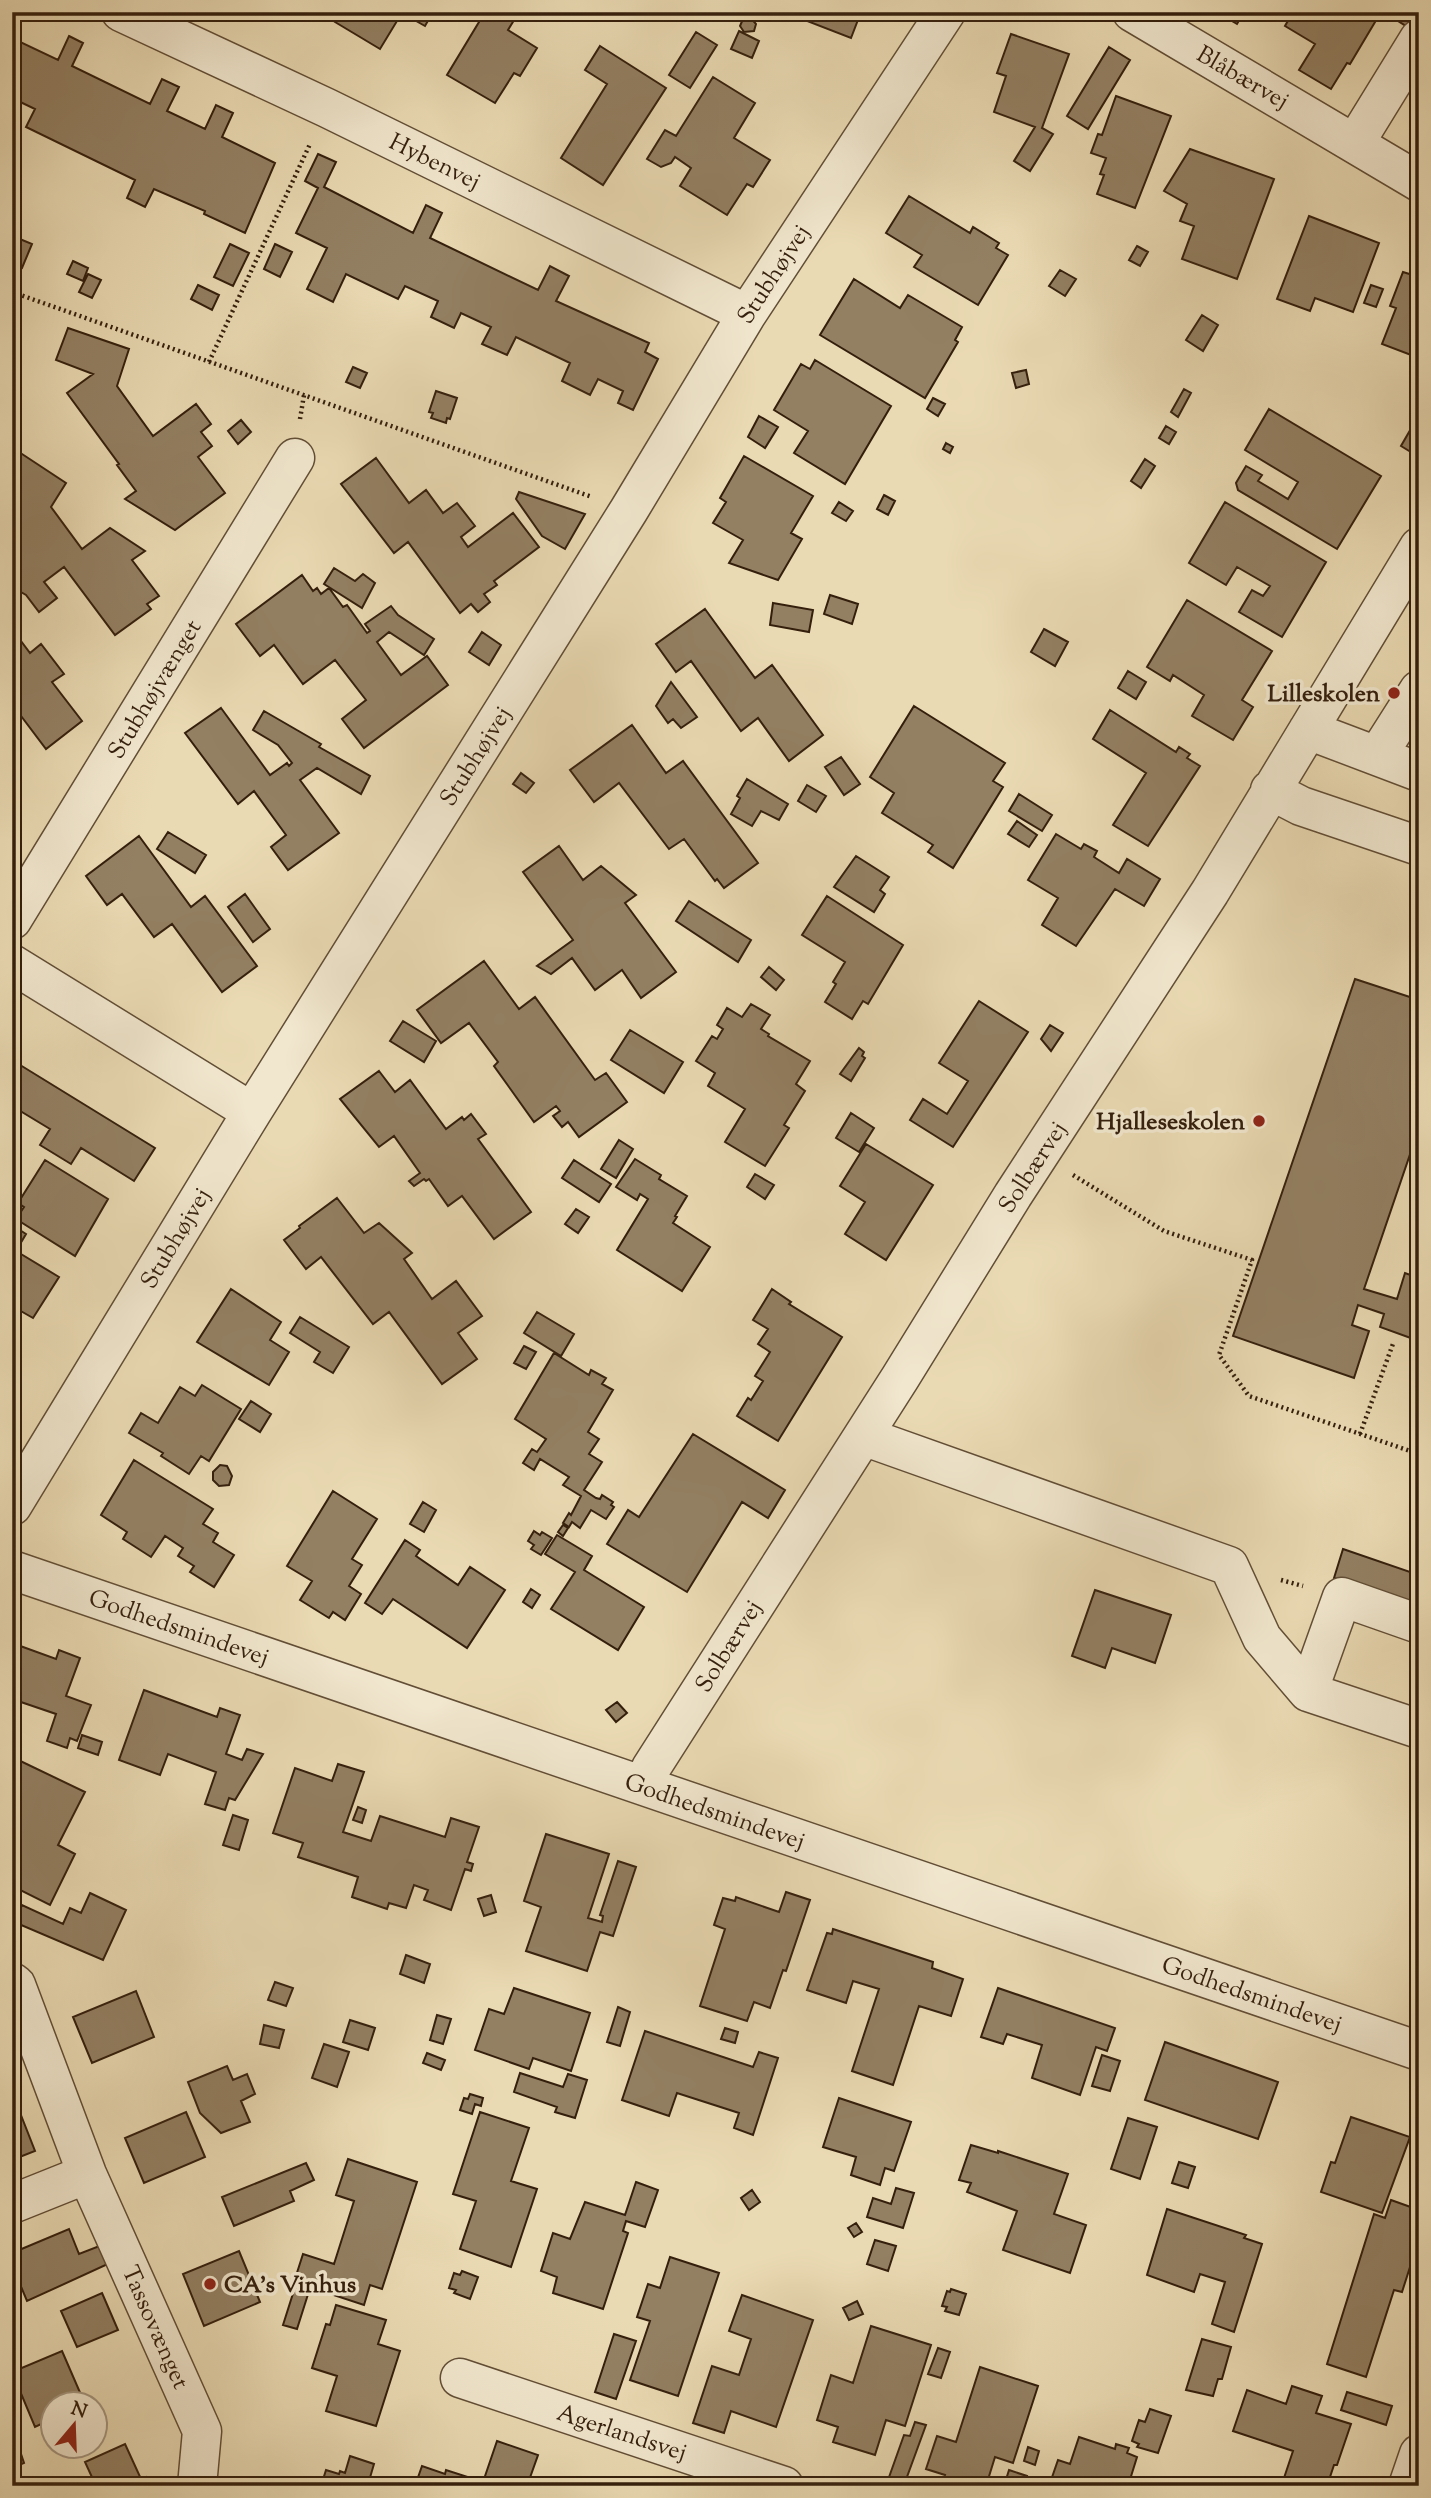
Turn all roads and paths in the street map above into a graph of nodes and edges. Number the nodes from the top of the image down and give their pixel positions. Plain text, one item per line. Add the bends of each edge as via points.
1 (121, 12) edge
2 (946, 12) edge
3 (1132, 12) edge
4 (1419, 39) edge
5 (327, 108) junction
6 (1355, 143) junction
7 (1419, 181) edge
8 (12, 292) edge
9 (747, 314) junction
10 (209, 362) junction
11 (295, 458) dead end
12 (629, 510) junction
13 (1419, 547) edge
14 (1419, 690) edge
15 (1308, 730) junction
16 (1377, 756) junction
17 (1419, 772) edge
18 (1270, 790) junction
19 (1419, 846) edge
20 (12, 920) edge
21 (12, 964) edge
22 (252, 1112) junction
23 (1040, 1154) junction
24 (1394, 1341) dead end
25 (1360, 1434) junction
26 (863, 1436) junction
27 (1419, 1454) edge
28 (12, 1506) edge
29 (1229, 1566) junction
30 (12, 1570) edge
31 (1342, 1598) junction
32 (1419, 1624) edge
33 (1308, 1692) junction
34 (1419, 1729) edge
35 (643, 1786) junction
36 (12, 1982) edge
37 (1419, 2051) edge
38 (87, 2174) junction
39 (12, 2204) edge
40 (460, 2378) dead end
41 (1419, 2454) edge
42 (197, 2486) edge
43 (784, 2486) edge
44 (1408, 2486) edge

1 - 5 street, Hybenvej
2 - 9 street, Stubhøjvej
3 - 6 street, Blåbærvej
4 - 6 street
5 - 9 street, Hybenvej
5 - 10 path
6 - 7 street, Blåbærvej
8 - 10 path
9 - 12 street, Stubhøjvej
10 - 12 path
11 - 20 street, Stubhøjvænget
12 - 22 street, Stubhøjvej
13 - 15 street, Solbærvej
14 - 16 street
15 - 16 street
15 - 18 street, Solbærvej
16 - 17 street
18 - 19 street via 1301,806
18 - 23 street, Solbærvej via 1210,892
21 - 22 street
22 - 28 street, Stubhøjvej
23 - 25 path via 1164,1231 1252,1260 1219,1355 1249,1396
23 - 26 street, Solbærvej
24 - 25 path
25 - 27 path
26 - 29 street
26 - 35 street, Solbærvej
29 - 31 path
29 - 33 street via 1262,1638
30 - 35 street, Godhedsmindevej
31 - 32 street
31 - 33 street
33 - 34 street
35 - 37 street, Godhedsmindevej
36 - 38 street, Tassovænget
38 - 39 street
38 - 42 street, Tassovænget via 202,2431
40 - 43 street, Agerlandsvej
41 - 44 street

